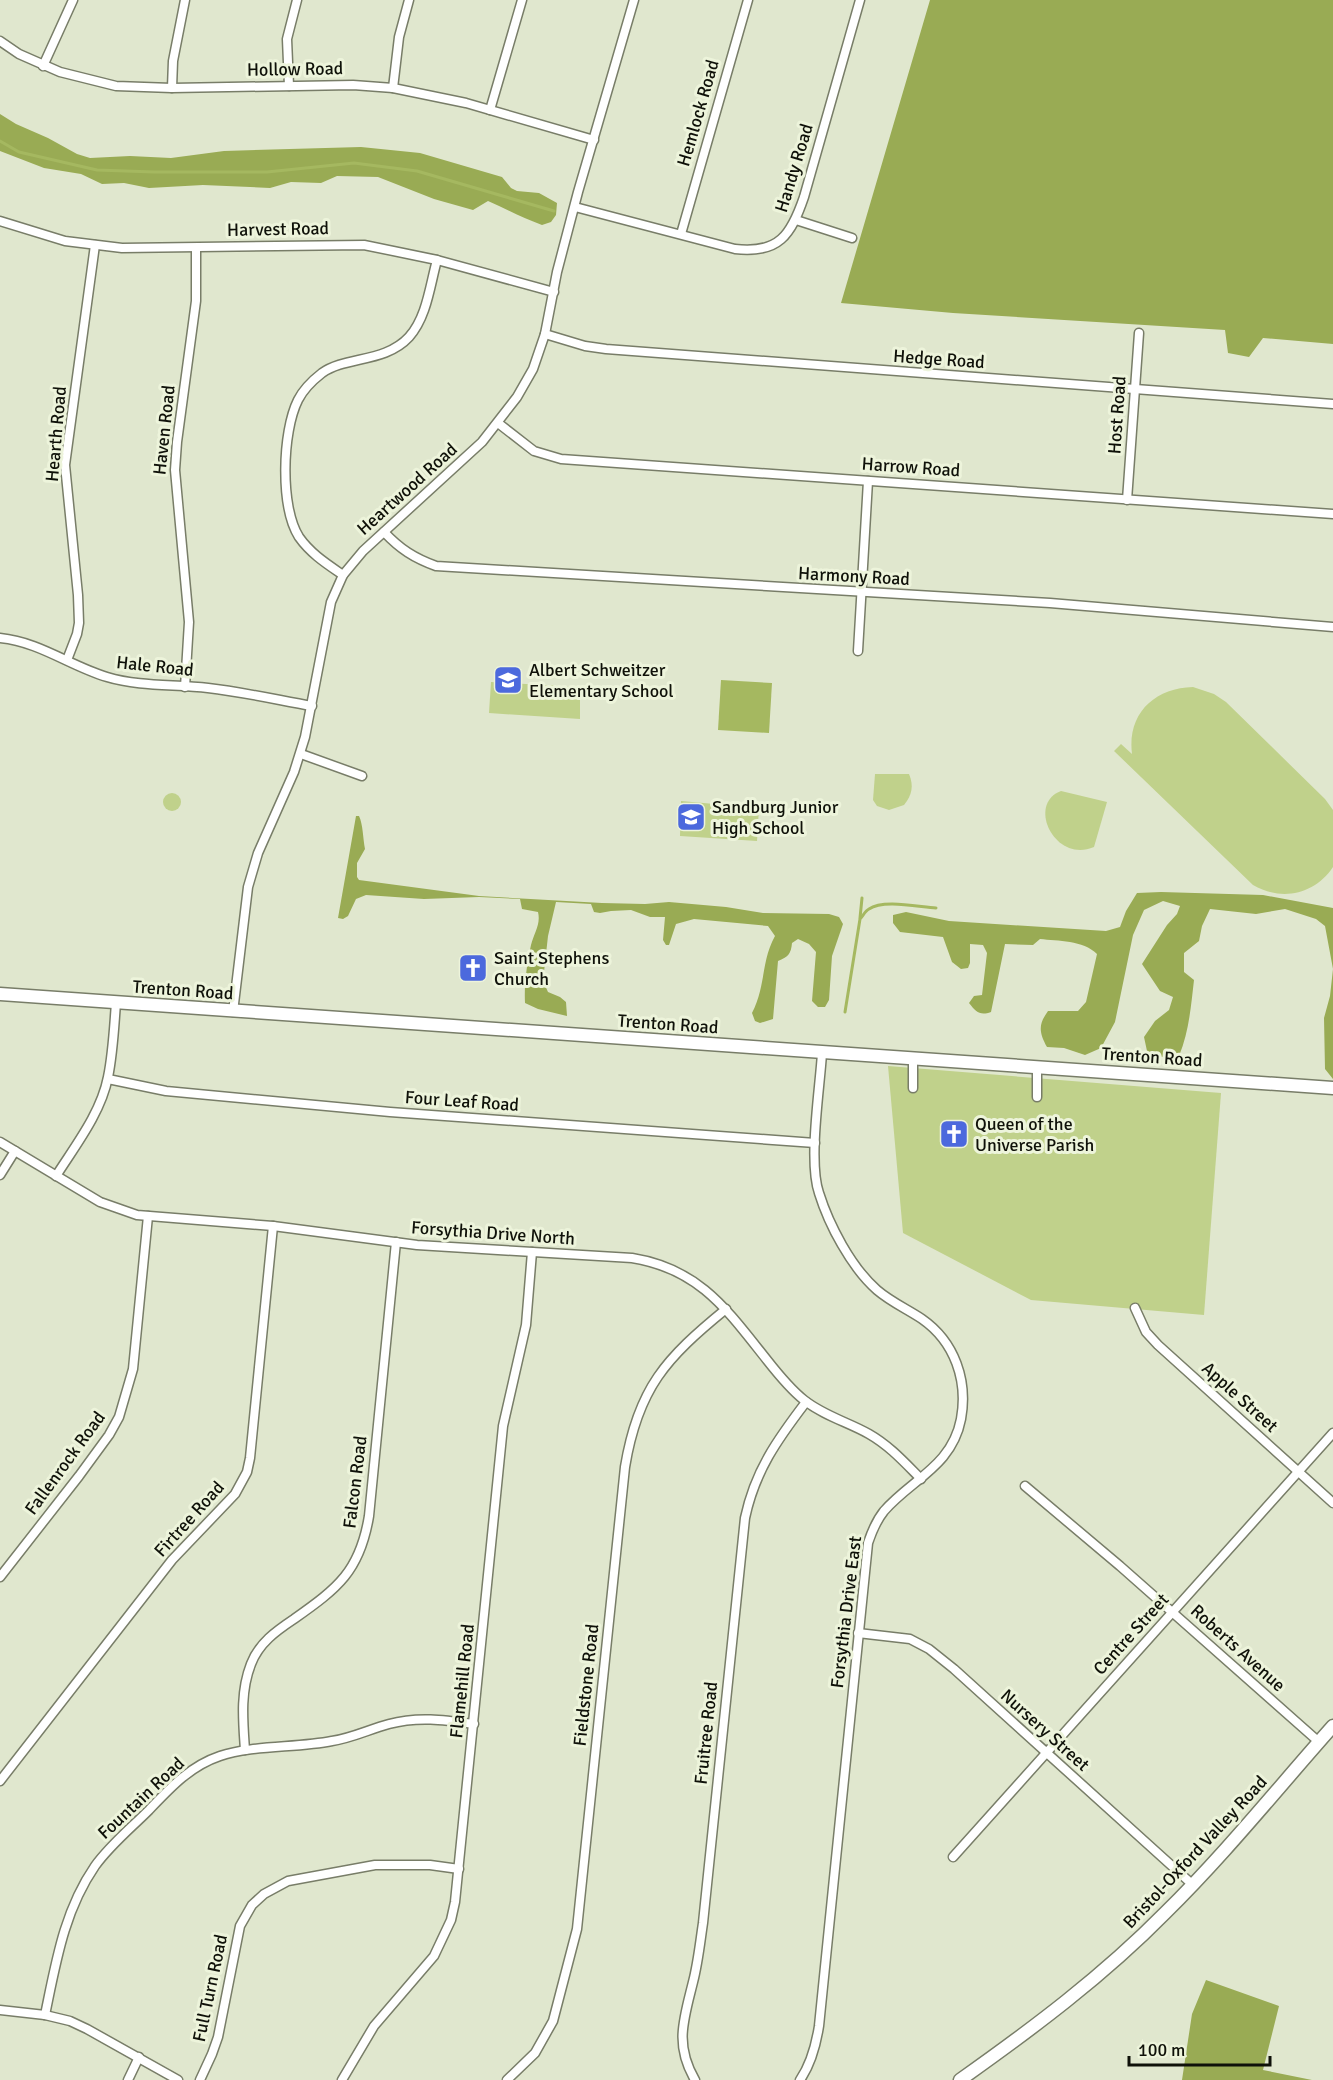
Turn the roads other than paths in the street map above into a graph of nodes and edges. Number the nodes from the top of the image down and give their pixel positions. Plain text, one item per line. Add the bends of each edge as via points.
1 (73, 0) edge
2 (185, 0) edge
3 (297, 0) edge
4 (409, 0) edge
5 (522, 0) edge
6 (634, 0) edge
7 (748, 0) edge
8 (860, 0) edge
9 (0, 42) edge
10 (43, 66) junction
11 (289, 87) junction
12 (172, 88) junction
13 (393, 88) junction
14 (490, 110) junction
15 (594, 140) junction
16 (575, 207) junction
17 (796, 220) junction
18 (0, 222) edge
19 (681, 234) junction
20 (852, 238) dead end
21 (95, 245) junction
22 (196, 248) junction
23 (437, 260) junction
24 (554, 292) junction
25 (1139, 333) dead end
26 (545, 334) junction
27 (1135, 391) junction
28 (1333, 404) edge
29 (498, 423) junction
30 (868, 481) junction
31 (1127, 500) junction
32 (1333, 514) edge
33 (384, 532) junction
34 (344, 575) junction
35 (861, 593) junction
36 (1333, 627) edge
37 (0, 638) edge
38 (858, 651) dead end
39 (67, 660) junction
40 (185, 687) junction
41 (312, 706) junction
42 (301, 754) junction
43 (362, 776) dead end
44 (0, 994) edge
45 (116, 1003) junction
46 (233, 1012) junction
47 (822, 1053) junction
48 (914, 1059) junction
49 (1037, 1067) junction
50 (108, 1079) junction
51 (913, 1088) dead end
52 (1333, 1088) edge
53 (1036, 1097) dead end
54 (0, 1142) edge
55 (816, 1143) junction
56 (15, 1151) junction
57 (0, 1175) edge
58 (56, 1176) junction
59 (148, 1216) junction
60 (273, 1226) junction
61 (396, 1242) junction
62 (532, 1252) junction
63 (1136, 1308) dead end
64 (726, 1309) junction
65 (806, 1402) junction
66 (1333, 1433) edge
67 (1299, 1471) junction
68 (921, 1479) junction
69 (1025, 1486) dead end
70 (1333, 1503) edge
71 (0, 1576) edge
72 (1173, 1612) junction
73 (858, 1633) junction
74 (474, 1724) junction
75 (1333, 1726) edge
76 (1319, 1742) junction
77 (246, 1750) junction
78 (1045, 1752) junction
79 (0, 1781) edge
80 (953, 1857) dead end
81 (459, 1869) junction
82 (1193, 1885) junction
83 (0, 2010) edge
84 (45, 2015) junction
85 (139, 2057) junction
86 (128, 2080) edge
87 (178, 2080) edge
88 (200, 2080) edge
89 (342, 2080) edge
90 (507, 2080) edge
91 (695, 2080) edge
92 (800, 2080) edge
93 (960, 2080) edge

1 - 10 street
2 - 12 street
3 - 11 street via 287,39
4 - 13 street via 399,37
5 - 14 street
6 - 15 street, Heartwood Road
7 - 19 street, Hemlock Road
8 - 17 street, Handy Road
9 - 10 street, Hollow Road
10 - 12 street, Hollow Road via 116,86
11 - 12 street, Hollow Road
11 - 13 street, Hollow Road
13 - 14 street, Hollow Road
14 - 15 street, Hollow Road
15 - 16 street, Heartwood Road
16 - 19 street, Handy Road
16 - 24 street, Heartwood Road
17 - 19 street, Handy Road via 782,239 757,250 735,249
17 - 20 street
18 - 21 street, Harvest Road
21 - 22 street, Harvest Road
21 - 39 street, Hearth Road via 65,465 79,623
22 - 23 street, Harvest Road via 356,244
22 - 40 street, Haven Road via 196,301 175,470 189,622
23 - 24 street, Harvest Road
23 - 34 street via 418,324 408,338 387,352 324,372 303,391 294,409 286,467 289,516 309,551
24 - 26 street, Heartwood Road
25 - 27 street, Host Road
26 - 27 street, Hedge Road via 606,349
26 - 29 street, Heartwood Road via 532,369
27 - 28 street, Hedge Road
27 - 31 street, Host Road
29 - 30 street, Harrow Road via 534,451 561,459
29 - 33 street, Heartwood Road via 465,459
30 - 31 street, Harrow Road
30 - 35 street
31 - 32 street, Harrow Road
33 - 34 street, Heartwood Road
33 - 35 street, Harmony Road via 404,551 436,566
34 - 41 street, Heartwood Road via 327,616
35 - 36 street, Harmony Road via 1050,603
35 - 38 street
37 - 39 street, Hale Road via 37,646
39 - 40 street, Hale Road via 106,677
40 - 41 street, Hale Road
41 - 42 street, Heartwood Road
42 - 43 street
42 - 46 street, Heartwood Road via 258,853 248,887
44 - 45 main road, Trenton Road
45 - 46 main road, Trenton Road
45 - 50 street
46 - 47 main road, Trenton Road
47 - 48 main road, Trenton Road
47 - 55 street, Forsythia Drive East
48 - 49 main road, Trenton Road
48 - 51 street
49 - 52 main road, Trenton Road
49 - 53 street
50 - 55 street, Four Leaf Road via 166,1091 390,1112
50 - 58 street via 95,1111
54 - 56 street, Forsythia Drive North
55 - 68 street, Forsythia Drive East via 818,1190 850,1257 876,1289 936,1331 959,1369 963,1394 961,1422 944,1457
56 - 57 street
56 - 58 street, Forsythia Drive North
58 - 59 street, Forsythia Drive North via 100,1202
59 - 60 street, Forsythia Drive North
59 - 71 street, Fallenrock Road via 133,1369 119,1417 79,1476
60 - 61 street, Forsythia Drive North
60 - 79 street, Firtree Road via 250,1458 242,1483 160,1575
61 - 62 street, Forsythia Drive North
61 - 77 street, Falcon Road via 364,1540 354,1565 338,1585 272,1634 254,1657 243,1691
62 - 64 street, Forsythia Drive North via 632,1258 662,1265 703,1287
62 - 74 street, Flamehill Road via 526,1325 503,1426
63 - 67 street, Apple Street via 1146,1332 1158,1345
64 - 65 street, Forsythia Drive North
64 - 90 street, Fieldstone Road via 687,1341 664,1367 644,1399 630,1439 577,1929 553,2021 535,2053
65 - 68 street, Forsythia Drive North via 868,1433 898,1455
65 - 91 street, Fruitree Road via 767,1456 754,1482 745,1518 703,1923 682,2024 682,2041
66 - 67 street, Centre Street
67 - 70 street, Apple Street
67 - 72 street, Centre Street
68 - 73 street, Forsythia Drive East via 885,1510 872,1530
69 - 72 street, Roberts Avenue
72 - 76 street, Roberts Avenue
72 - 78 street, Centre Street
73 - 78 street, Nursery Street via 919,1643 954,1669
73 - 92 street, Forsythia Drive East via 819,2026
74 - 77 street, Fountain Road via 410,1720 336,1741
74 - 81 street, Flamehill Road
75 - 76 main road, Bristol-Oxford Valley Road
76 - 82 main road, Bristol-Oxford Valley Road
77 - 84 street, Fountain Road via 210,1760 181,1778 95,1866 66,1921
78 - 80 street, Centre Street
78 - 82 street, Nursery Street
81 - 88 street, Full Turn Road via 375,1865 288,1881 264,1894 240,1926 218,2037
81 - 89 street, Flamehill Road via 453,1911 442,1941 421,1973 374,2026
82 - 93 main road, Bristol-Oxford Valley Road via 1074,1996
83 - 84 street
84 - 85 street via 70,2021
85 - 86 street
85 - 87 street

